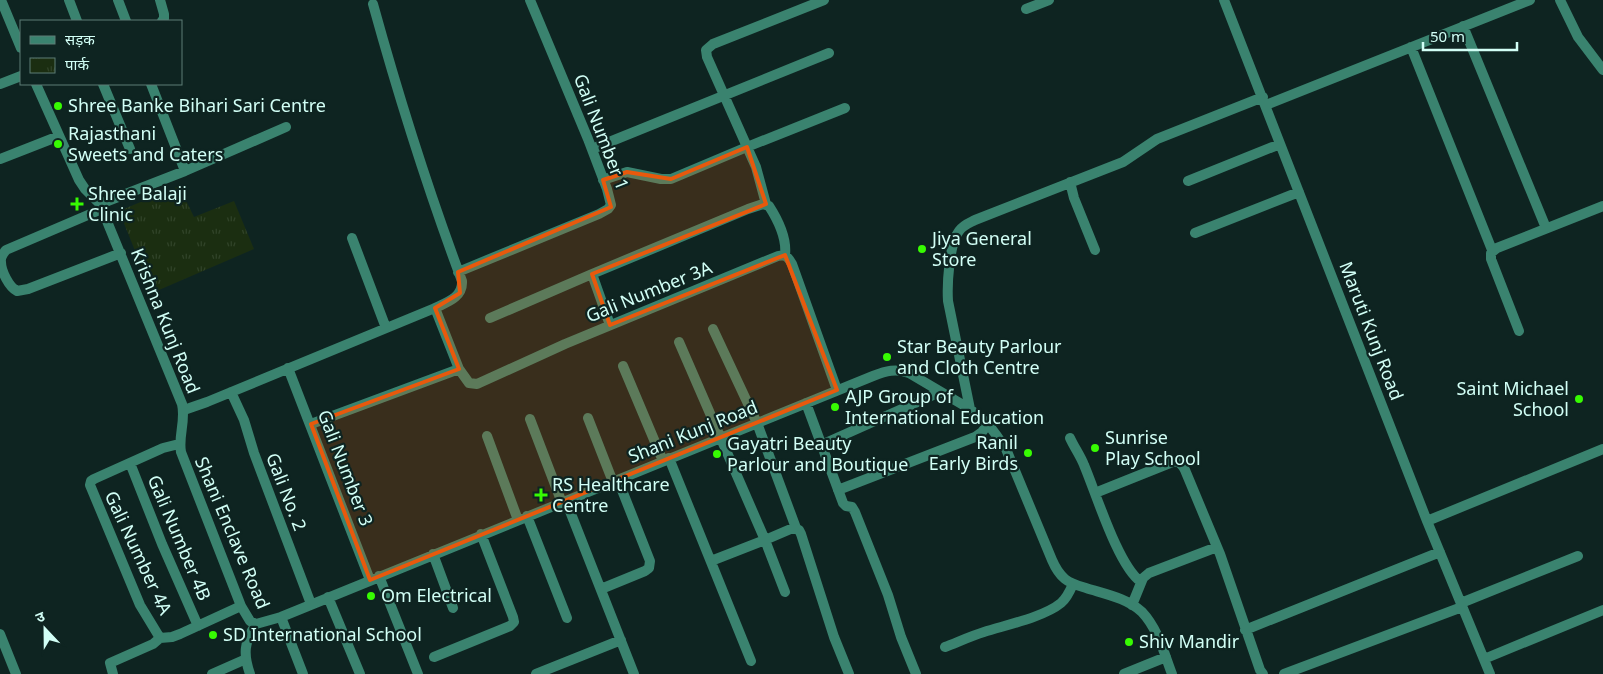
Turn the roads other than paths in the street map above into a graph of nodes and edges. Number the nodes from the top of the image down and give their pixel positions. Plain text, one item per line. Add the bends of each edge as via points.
1 (1, 0) edge
2 (69, 0) edge
3 (118, 0) edge
4 (160, 0) edge
5 (530, 0) edge
6 (824, 0) edge
7 (1049, 0) edge
8 (1224, 0) edge
9 (1530, 0) edge
10 (1560, 0) edge
11 (373, 4) dead end
12 (1026, 9) dead end
13 (4, 20) edge
14 (77, 20) edge
15 (126, 20) edge
16 (163, 20) edge
17 (1463, 26) junction
18 (20, 46) edge
19 (1411, 47) junction
20 (829, 53) dead end
21 (1603, 70) edge
22 (20, 76) edge
23 (0, 84) edge
24 (36, 85) edge
25 (103, 85) edge
26 (151, 85) edge
27 (724, 95) junction
28 (1264, 101) junction
29 (845, 108) dead end
30 (286, 127) dead end
31 (59, 136) junction
32 (1280, 144) junction
33 (747, 147) junction
34 (130, 149) dead end
35 (592, 149) junction
36 (0, 159) edge
37 (186, 171) junction
38 (603, 180) junction
39 (1188, 181) dead end
40 (1070, 182) junction
41 (1299, 192) junction
42 (766, 204) junction
43 (1603, 206) edge
44 (101, 207) junction
45 (1546, 228) junction
46 (1195, 233) dead end
47 (352, 238) dead end
48 (1095, 250) dead end
49 (1492, 250) junction
50 (121, 253) junction
51 (785, 255) junction
52 (458, 272) junction
53 (592, 274) junction
54 (435, 308) junction
55 (490, 318) dead end
56 (610, 325) junction
57 (386, 328) junction
58 (713, 329) dead end
59 (1519, 331) dead end
60 (679, 342) dead end
61 (623, 366) dead end
62 (288, 368) junction
63 (459, 369) junction
64 (838, 390) junction
65 (231, 392) junction
66 (940, 392) junction
67 (806, 404) junction
68 (970, 409) junction
69 (184, 410) junction
70 (588, 418) dead end
71 (530, 420) dead end
72 (757, 423) junction
73 (311, 424) junction
74 (988, 424) junction
75 (487, 436) dead end
76 (721, 437) junction
77 (1070, 438) dead end
78 (179, 444) junction
79 (821, 445) junction
80 (1603, 449) edge
81 (666, 460) junction
82 (130, 463) junction
83 (616, 481) junction
84 (838, 490) junction
85 (1095, 493) junction
86 (564, 502) junction
87 (522, 518) junction
88 (1427, 521) junction
89 (796, 528) junction
90 (481, 534) junction
91 (765, 540) junction
92 (1217, 547) junction
93 (1440, 552) junction
94 (433, 554) junction
95 (1578, 556) dead end
96 (710, 561) junction
97 (374, 578) junction
98 (1141, 582) junction
99 (1073, 584) junction
100 (601, 589) junction
101 (785, 592) dead end
102 (328, 597) junction
103 (311, 604) junction
104 (1132, 605) junction
105 (1462, 605) junction
106 (241, 606) junction
107 (453, 608) dead end
108 (1603, 610) edge
109 (281, 617) junction
110 (567, 618) dead end
111 (256, 624) junction
112 (198, 626) junction
113 (1245, 630) junction
114 (0, 634) edge
115 (160, 638) junction
116 (621, 640) junction
117 (944, 648) dead end
118 (1166, 657) junction
119 (434, 658) dead end
120 (246, 659) junction
121 (1484, 659) junction
122 (751, 660) dead end
123 (16, 674) edge
124 (113, 674) edge
125 (212, 674) edge
126 (250, 674) edge
127 (303, 674) edge
128 (360, 674) edge
129 (418, 674) edge
130 (536, 674) edge
131 (634, 674) edge
132 (849, 674) edge
133 (916, 674) edge
134 (1124, 674) edge
135 (1172, 674) edge
136 (1263, 674) edge
137 (1284, 674) edge
138 (1490, 674) edge

1 - 13 street
2 - 14 street
3 - 15 street
4 - 16 street via 165,17
5 - 35 street, Gali Number 1
6 - 27 street via 709,46 706,53
7 - 12 street
8 - 28 street, Maruti Kunj Road
9 - 17 street
10 - 21 street via 1578,37
11 - 52 street via 422,168
13 - 18 street
17 - 19 street
17 - 45 street
19 - 28 street
19 - 49 street
20 - 27 street
22 - 23 street
24 - 31 street, Krishna Kunj Road
25 - 34 street
26 - 37 street
27 - 33 street
27 - 35 street
28 - 32 street, Maruti Kunj Road
28 - 40 street via 1157,139 1123,162
29 - 33 street
30 - 37 street
31 - 36 street
31 - 44 street, Krishna Kunj Road via 79,180
32 - 39 street
32 - 41 street, Maruti Kunj Road
33 - 38 street via 671,179 627,172
33 - 42 street
35 - 38 street, Gali Number 1
37 - 44 street
38 - 52 street, Gali Number 1 via 611,200 611,205 604,211
40 - 48 street
40 - 68 street via 967,224 955,237 948,277 948,301
41 - 46 street
41 - 88 street, Maruti Kunj Road
42 - 51 street via 784,238
42 - 53 street via 748,208
43 - 45 street
44 - 50 street, Krishna Kunj Road
44 - 50 street via 6,250 1,263 7,278 13,289 22,291
45 - 49 street
47 - 57 street
49 - 59 street via 1490,256
50 - 69 street, Krishna Kunj Road
51 - 56 street, Gali Number 3A
51 - 64 street via 792,264
52 - 54 street via 462,287 460,293
53 - 55 street
53 - 56 street
54 - 57 street
54 - 63 street, Gali Number 3A
56 - 63 street, Gali Number 3A via 476,384 469,383
57 - 62 street
58 - 72 street
60 - 76 street
61 - 81 street
62 - 65 street
62 - 73 street, Gali Number 3
63 - 73 street
64 - 66 street, Shani Kunj Road via 892,370 901,370
64 - 67 street, Shani Kunj Road
65 - 69 street
65 - 103 street, Gali No. 2
66 - 68 street
66 - 79 street
67 - 72 street, Shani Kunj Road
67 - 79 street
68 - 74 street
69 - 78 street, Shani Enclave Road
70 - 83 street
71 - 86 street
72 - 76 street, Shani Kunj Road
72 - 89 street
73 - 97 street, Gali Number 3
74 - 84 street via 975,437
74 - 99 street via 1006,448 1052,560
75 - 87 street
76 - 81 street, Shani Kunj Road
76 - 91 street
77 - 85 street
78 - 82 street
78 - 106 street, Shani Enclave Road
79 - 84 street
80 - 88 street
81 - 83 street, Shani Kunj Road
81 - 96 street
82 - 112 street, Gali Number 4B
82 - 115 street, Gali Number 4A via 91,481 90,487 140,605
83 - 86 street, Shani Kunj Road
83 - 100 street via 650,565 645,571
84 - 133 street via 844,505 852,507 855,512
85 - 92 street via 1177,461 1184,470
85 - 98 street via 1130,572
86 - 87 street, Shani Kunj Road
86 - 100 street
87 - 90 street, Shani Kunj Road
87 - 110 street
88 - 93 street, Maruti Kunj Road
89 - 91 street
89 - 132 street via 803,538
90 - 94 street, Shani Kunj Road
90 - 119 street via 514,622
91 - 96 street
91 - 101 street
92 - 98 street via 1149,573
92 - 113 street
93 - 105 street, Maruti Kunj Road
93 - 113 street
94 - 97 street, Shani Kunj Road
94 - 107 street
95 - 105 street
96 - 122 street
97 - 102 street, Shani Enclave Road
97 - 129 street, Gali Number 3
98 - 104 street
99 - 104 street
99 - 117 street via 1066,598 1049,610
100 - 116 street
102 - 103 street, Shani Enclave Road
102 - 128 street
103 - 109 street, Shani Enclave Road
104 - 118 street via 1149,620
105 - 121 street, Maruti Kunj Road
105 - 137 street
106 - 111 street, Shani Enclave Road via 250,621
106 - 112 street
108 - 121 street
109 - 111 street, Shani Enclave Road
109 - 127 street
111 - 120 street via 246,643
112 - 115 street via 172,637
113 - 136 street
114 - 123 street
115 - 124 street via 110,664
116 - 130 street
116 - 131 street
118 - 134 street
118 - 135 street
120 - 125 street
120 - 126 street
121 - 138 street, Maruti Kunj Road

